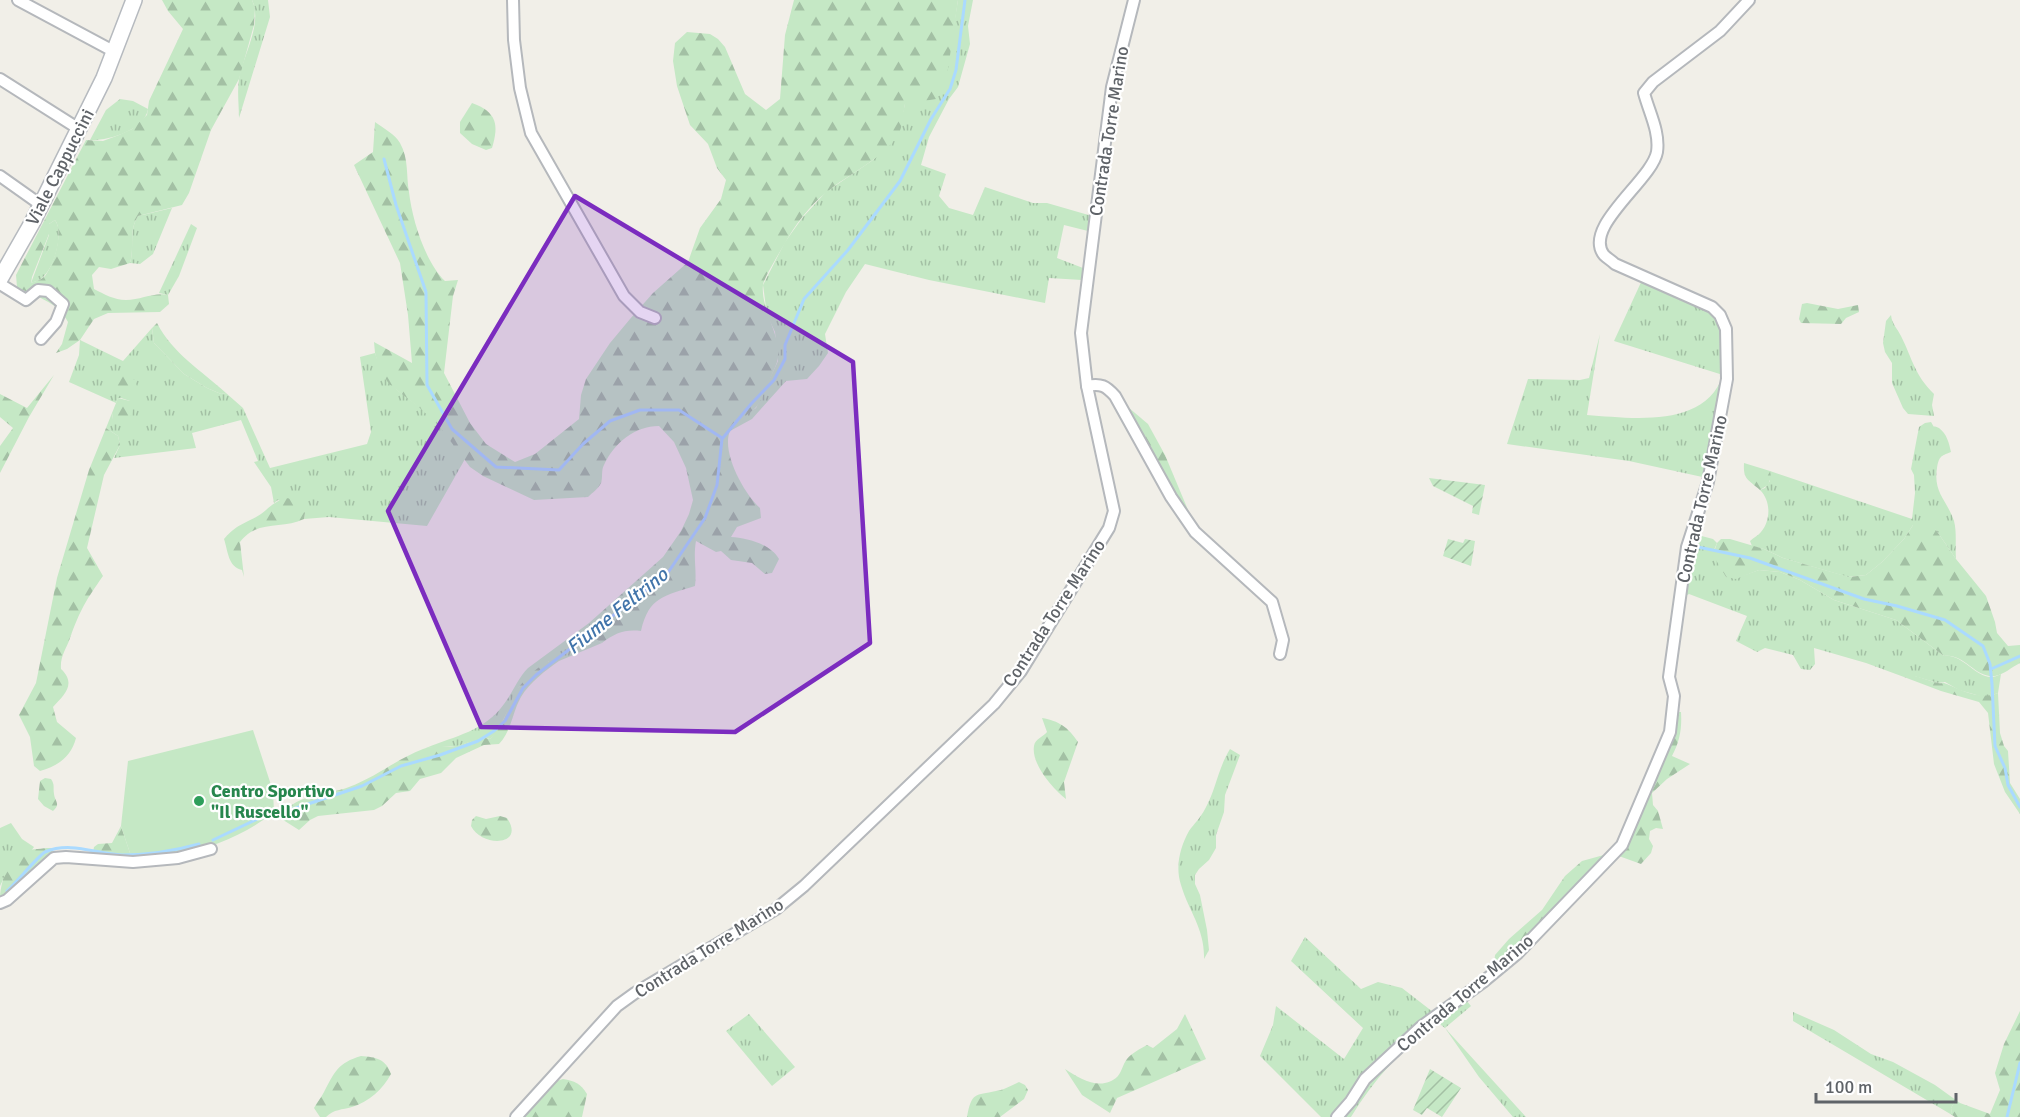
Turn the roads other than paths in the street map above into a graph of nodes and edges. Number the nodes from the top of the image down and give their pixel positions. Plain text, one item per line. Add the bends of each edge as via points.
1 (18, 0) edge
2 (134, 0) edge
3 (513, 0) edge
4 (1134, 0) edge
5 (1749, 0) edge
6 (116, 52) junction
7 (0, 79) edge
8 (79, 129) junction
9 (0, 176) edge
10 (41, 205) junction
11 (0, 279) edge
12 (0, 284) edge
13 (655, 318) dead end
14 (41, 339) dead end
15 (1087, 386) junction
16 (1280, 654) dead end
17 (211, 849) dead end
18 (0, 903) edge
19 (516, 1117) edge
20 (1337, 1117) edge

1 - 6 street
2 - 6 street, Viale Cappuccini
3 - 13 street via 520,88 531,133 624,296 640,312
4 - 15 street, Contrada Torre Marino via 1112,87 1084,298 1081,333
5 - 20 street, Contrada Torre Marino via 1720,30 1644,93 1657,134 1657,152 1651,169 1608,219 1600,248 1615,264 1712,307 1726,329 1727,379 1708,482 1687,547 1669,676 1674,696 1670,732 1622,845 1518,953 1422,1026 1365,1079
6 - 8 street, Viale Cappuccini
7 - 8 street
8 - 10 street, Viale Cappuccini
9 - 10 street
10 - 11 street, Viale Cappuccini
12 - 14 street via 26,300 38,290 48,291 63,304 56,322
15 - 16 street via 1107,387 1115,396 1195,532 1272,602 1283,640
15 - 19 street, Contrada Torre Marino via 1114,510 1108,528 1021,671 994,704 804,886 776,909 617,1006
17 - 18 street via 178,858 133,862 54,858

